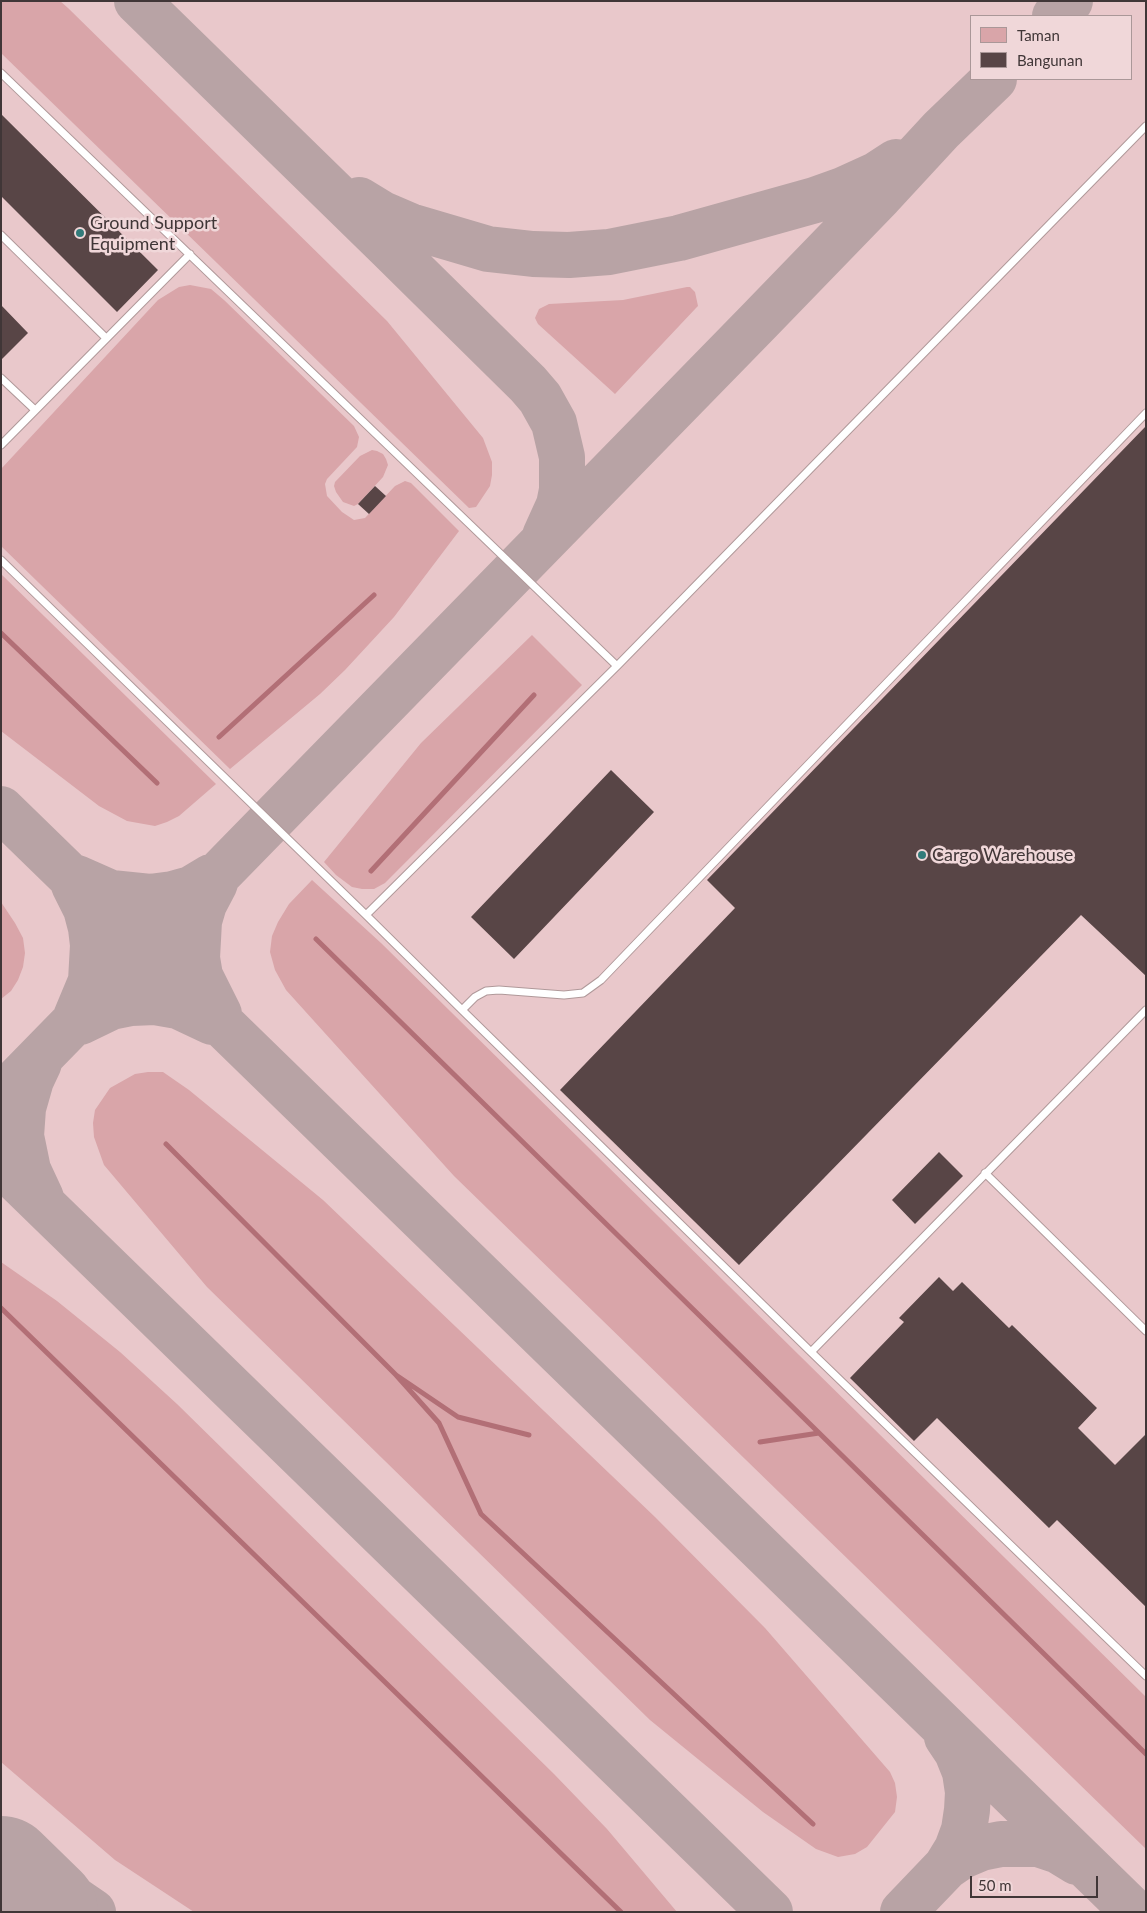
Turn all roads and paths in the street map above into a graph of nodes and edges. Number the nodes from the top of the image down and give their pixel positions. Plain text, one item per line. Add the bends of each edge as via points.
1 (1, 72) edge
2 (1146, 126) edge
3 (1, 235) edge
4 (190, 254) junction
5 (106, 338) junction
6 (1, 378) edge
7 (35, 410) junction
8 (1146, 413) edge
9 (1, 445) edge
10 (1, 560) edge
11 (618, 666) junction
12 (366, 915) junction
13 (462, 1010) junction
14 (1146, 1010) edge
15 (985, 1173) junction
16 (1146, 1331) edge
17 (811, 1352) junction
18 (1146, 1676) edge

1 - 4 lane
2 - 11 lane
3 - 5 lane
4 - 5 lane
4 - 11 lane
5 - 7 lane
6 - 7 lane
7 - 9 lane
8 - 13 lane via 601,980 583,993 564,995 486,992 475,997
10 - 12 lane
11 - 12 lane
12 - 13 lane
13 - 17 lane
14 - 15 lane
15 - 16 lane
15 - 17 lane
17 - 18 lane

